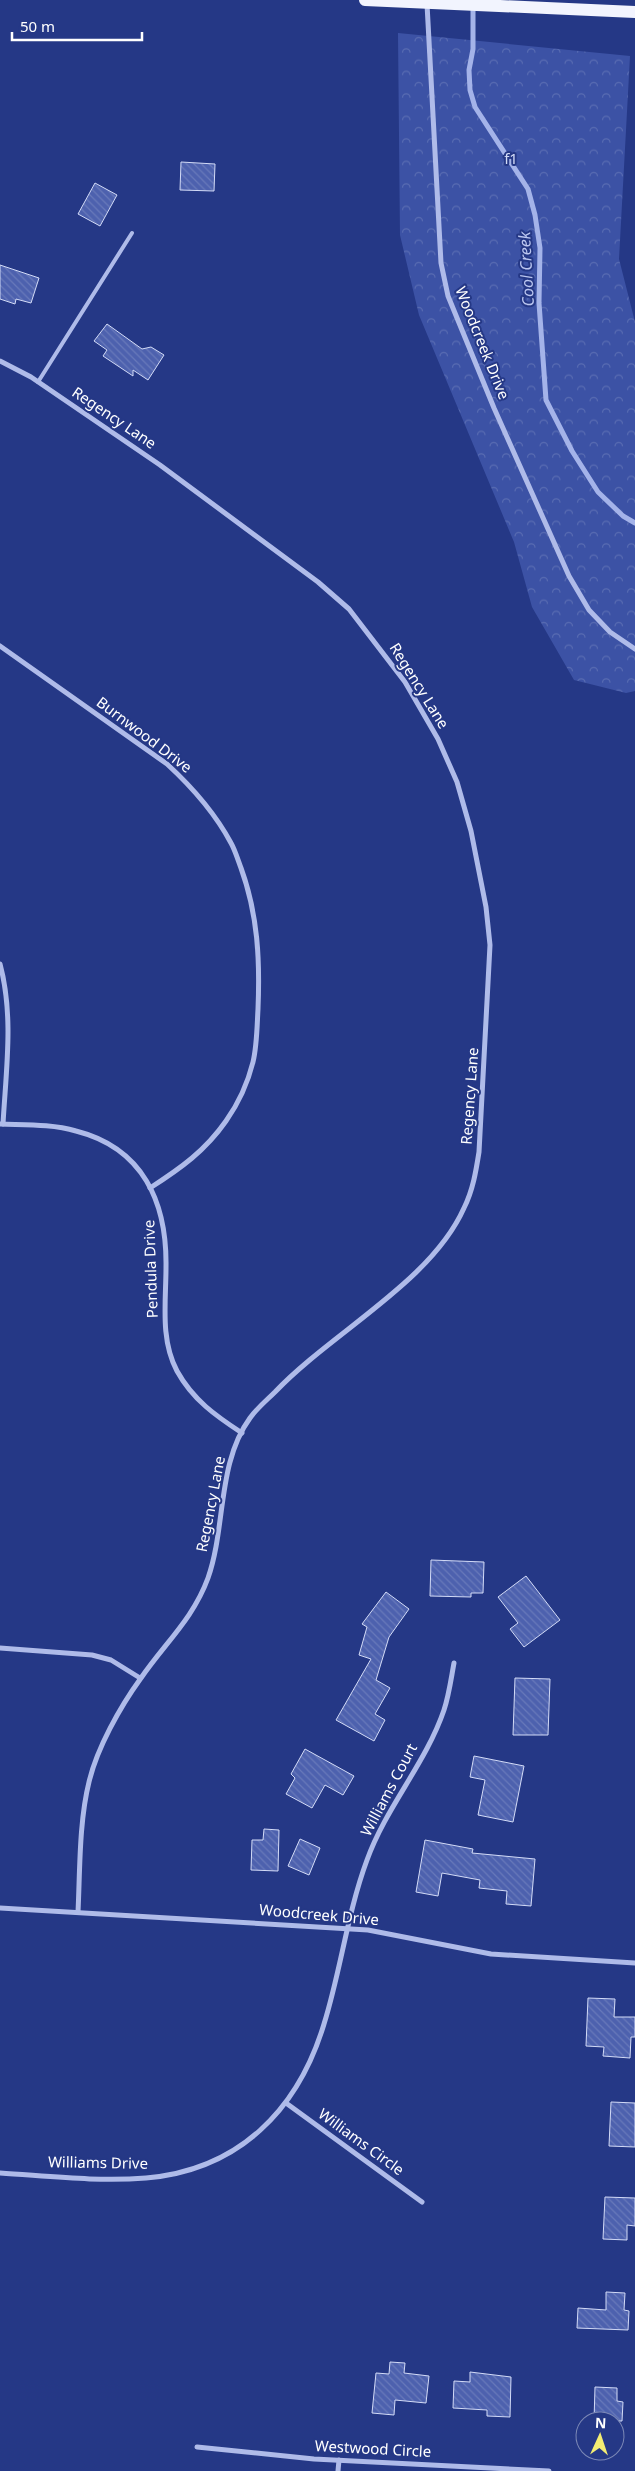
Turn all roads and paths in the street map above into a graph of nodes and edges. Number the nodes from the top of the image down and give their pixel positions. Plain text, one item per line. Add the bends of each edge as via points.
1 (365, 0) edge
2 (426, 3) junction
3 (635, 12) edge
4 (132, 233) dead end
5 (0, 361) edge
6 (38, 382) junction
7 (0, 646) edge
8 (635, 649) edge
9 (0, 964) edge
10 (2, 1124) edge
11 (150, 1188) junction
12 (242, 1433) junction
13 (0, 1648) edge
14 (454, 1663) dead end
15 (140, 1678) junction
16 (0, 1908) edge
17 (78, 1912) junction
18 (346, 1929) junction
19 (635, 1963) edge
20 (286, 2103) junction
21 (0, 2173) edge
22 (422, 2202) dead end
23 (197, 2447) dead end
24 (339, 2460) junction
25 (338, 2471) edge
26 (549, 2471) edge

1 - 2 main road
2 - 3 main road
2 - 8 street, Woodcreek Drive via 441,263 448,296 569,576 589,610 610,632
4 - 6 lane
5 - 6 street, Regency Lane
6 - 12 street, Regency Lane via 160,465 318,582 349,609 405,682 438,739 457,782 471,831 486,907 490,954 479,1152 474,1182 464,1209 436,1252 409,1279 289,1377 250,1418
7 - 11 street, Burnwood Drive via 167,764 184,780 232,844 248,887 260,965 253,1062 241,1095 227,1120 186,1165
9 - 10 street via 7,991 9,1023
10 - 11 street, Pendula Drive via 53,1127 95,1136 126,1156
11 - 12 street, Pendula Drive via 162,1214 165,1234 165,1336 170,1353 189,1390 206,1409
12 - 15 street, Regency Lane via 226,1477 215,1554 201,1595 188,1619
13 - 15 street via 92,1655 111,1660
14 - 18 street, Williams Court via 444,1711 367,1859
15 - 17 street, Regency Lane via 101,1746 88,1783
16 - 17 street, Woodcreek Drive
17 - 18 street, Woodcreek Drive
18 - 19 street, Woodcreek Drive via 368,1930 491,1954
18 - 20 street, Williams Drive via 325,2023 299,2085
20 - 21 street, Williams Drive via 268,2125 244,2144 186,2170 147,2178
20 - 22 street, Williams Circle
23 - 24 street, Westwood Circle
24 - 25 street
24 - 26 street, Westwood Circle

